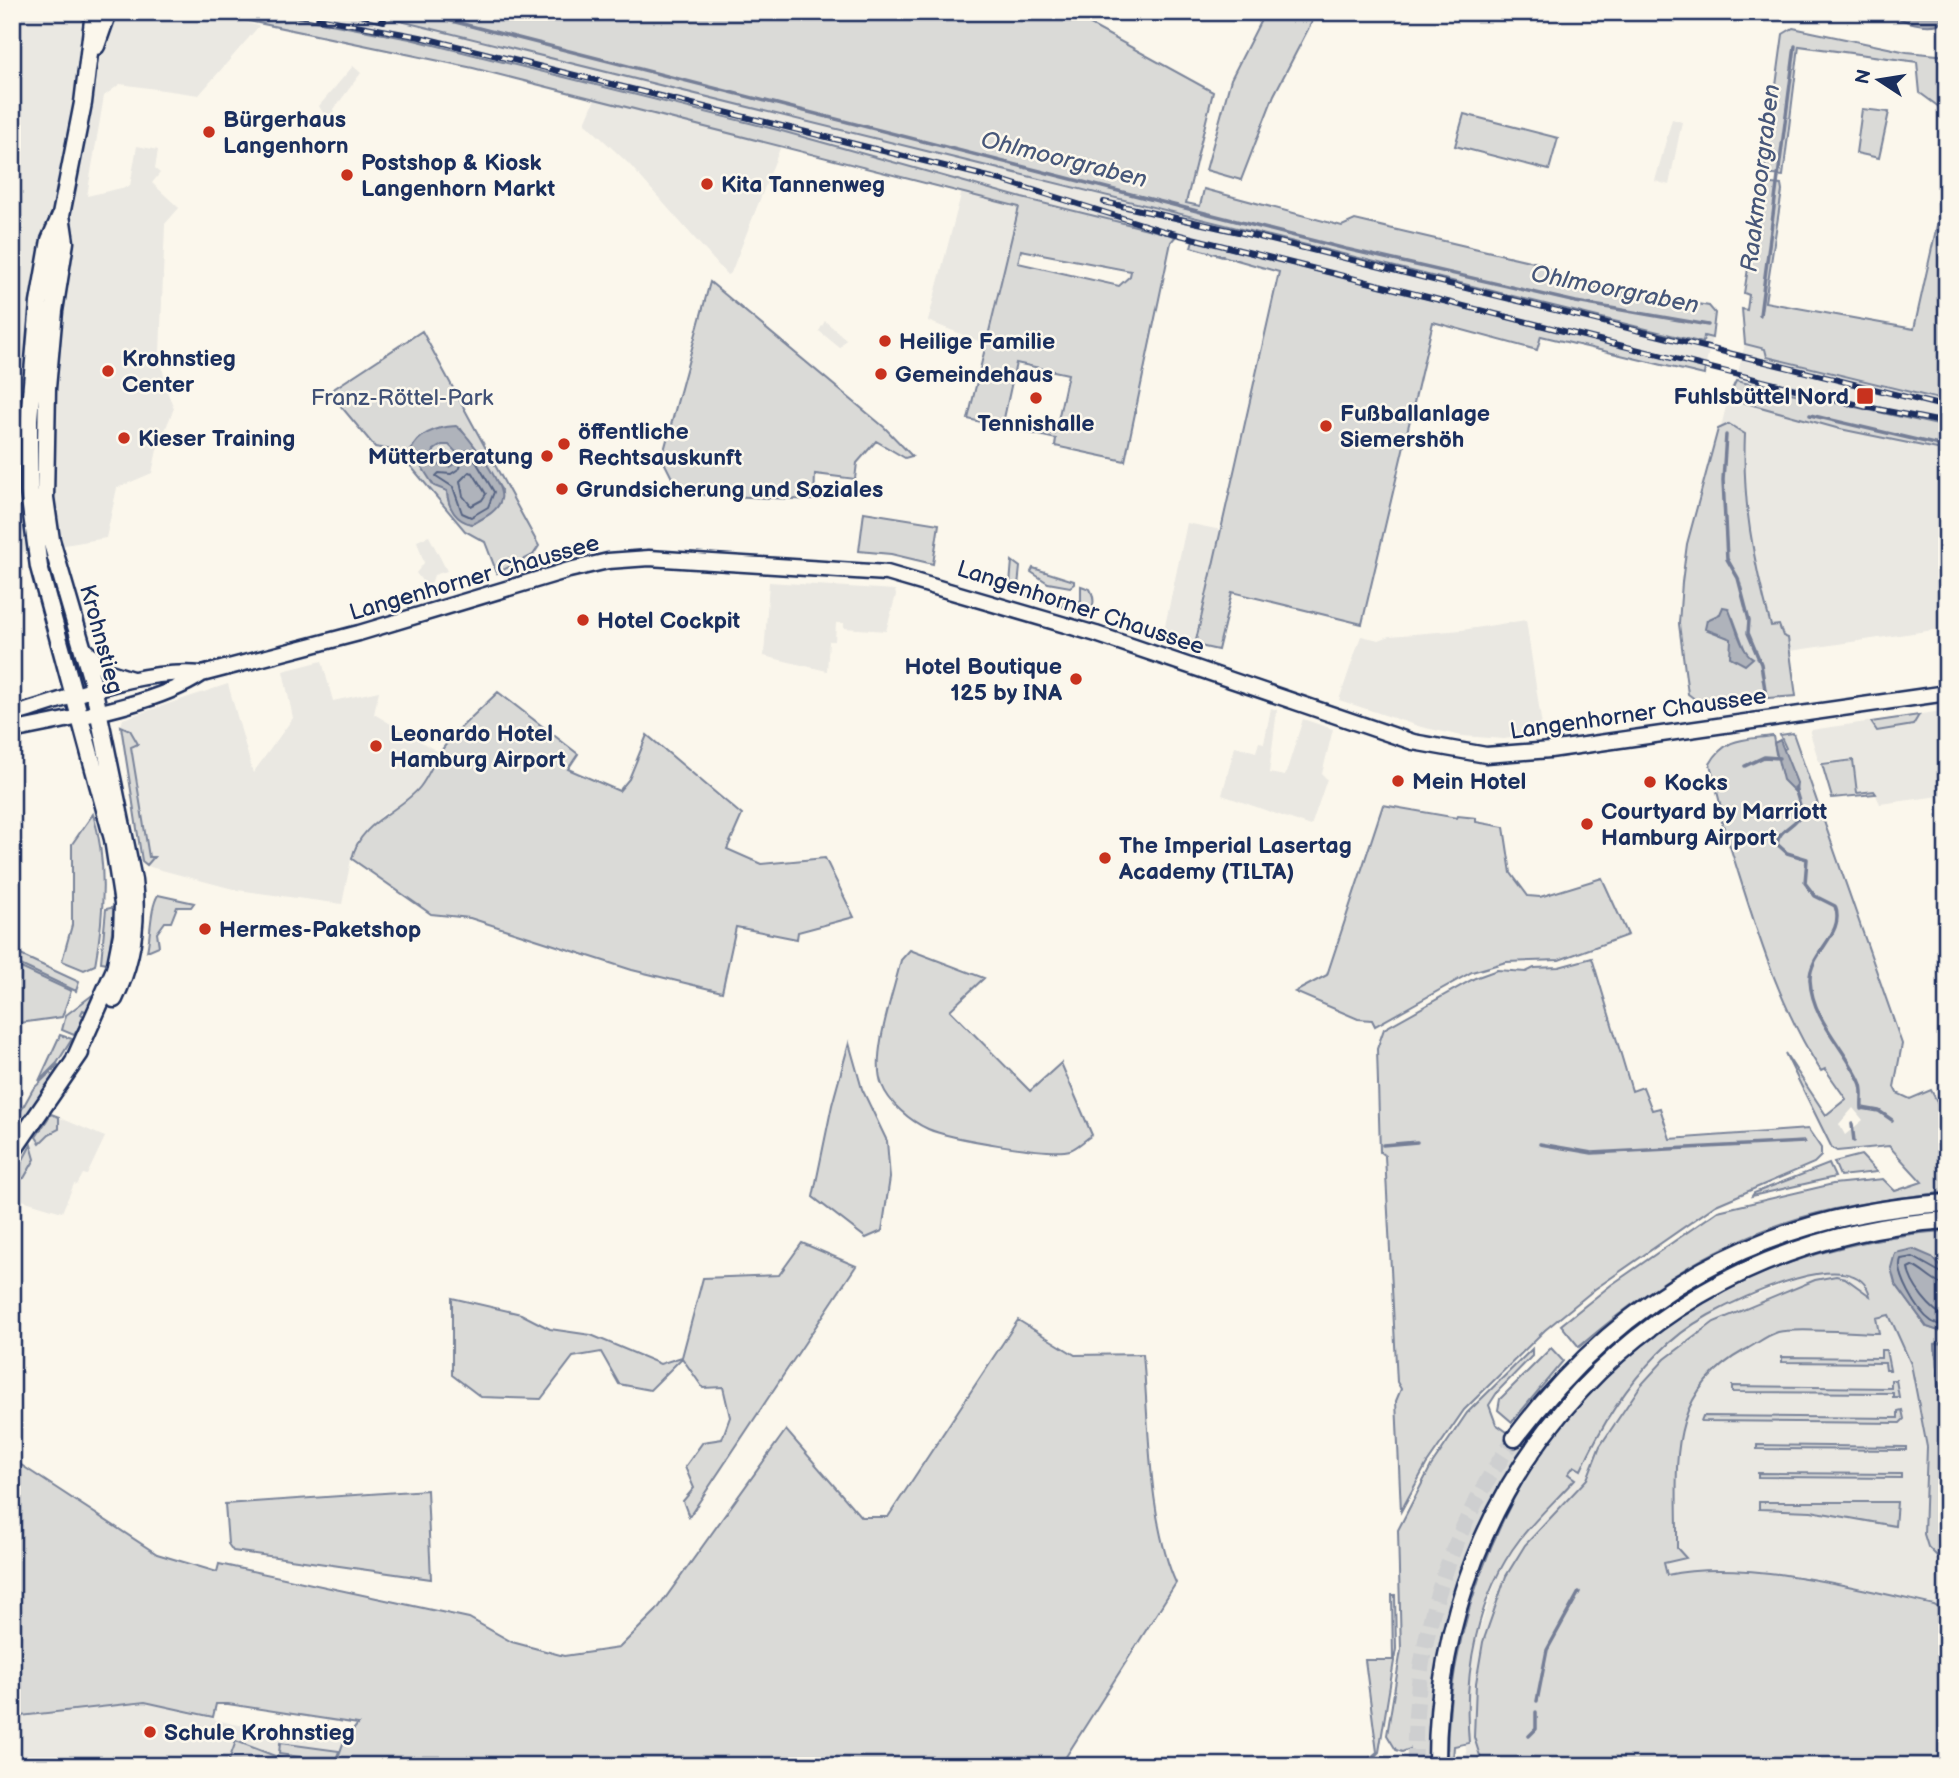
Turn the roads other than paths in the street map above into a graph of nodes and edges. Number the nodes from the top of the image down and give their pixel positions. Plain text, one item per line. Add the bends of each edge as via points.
1 (94, 12) edge
2 (108, 12) edge
3 (89, 68) junction
4 (61, 215) junction
5 (83, 648) junction
6 (202, 674) junction
7 (137, 681) junction
8 (94, 691) junction
9 (1947, 693) edge
10 (72, 697) junction
11 (97, 711) junction
12 (12, 715) edge
13 (77, 716) junction
14 (12, 730) edge
15 (75, 1059) junction
16 (12, 1152) edge
17 (1947, 1203) edge
18 (1947, 1220) edge
19 (1515, 1438) tunnel mouth
20 (1437, 1766) edge

1 - 3 main road, Krohnstieg
2 - 3 main road, Krohnstieg
3 - 4 main road, Krohnstieg
4 - 5 main road, Krohnstieg via 65,242 47,388 46,498 51,540
4 - 10 main road, Krohnstieg via 50,240 39,303 29,463 39,567
5 - 7 main road via 107,671
5 - 8 main road, Krohnstieg
6 - 7 main road, Langenhorner Chaussee via 183,672
6 - 9 main road, Langenhorner Chaussee via 569,570 649,558 842,568 908,577 1118,641 1413,742 1482,754 1550,750
6 - 11 main road, Langenhorner Chaussee via 184,686
7 - 8 main road, Langenhorner Chaussee
8 - 10 main road, Langenhorner Chaussee
8 - 11 main road, Krohnstieg
10 - 12 main road, Langenhorner Chaussee
10 - 13 main road, Krohnstieg
11 - 13 main road, Langenhorner Chaussee
11 - 15 main road, Krohnstieg via 133,880 136,917 130,960 117,993 99,1028
13 - 14 main road, Langenhorner Chaussee
13 - 15 main road, Krohnstieg via 113,839 123,904 115,969
15 - 16 main road, Krohnstieg
17 - 19 main road via 1820,1222 1763,1240 1696,1273 1632,1316 1590,1352
18 - 20 main road via 1875,1228 1819,1241 1738,1273 1686,1301 1643,1332 1578,1392 1524,1462 1472,1562 1445,1661

